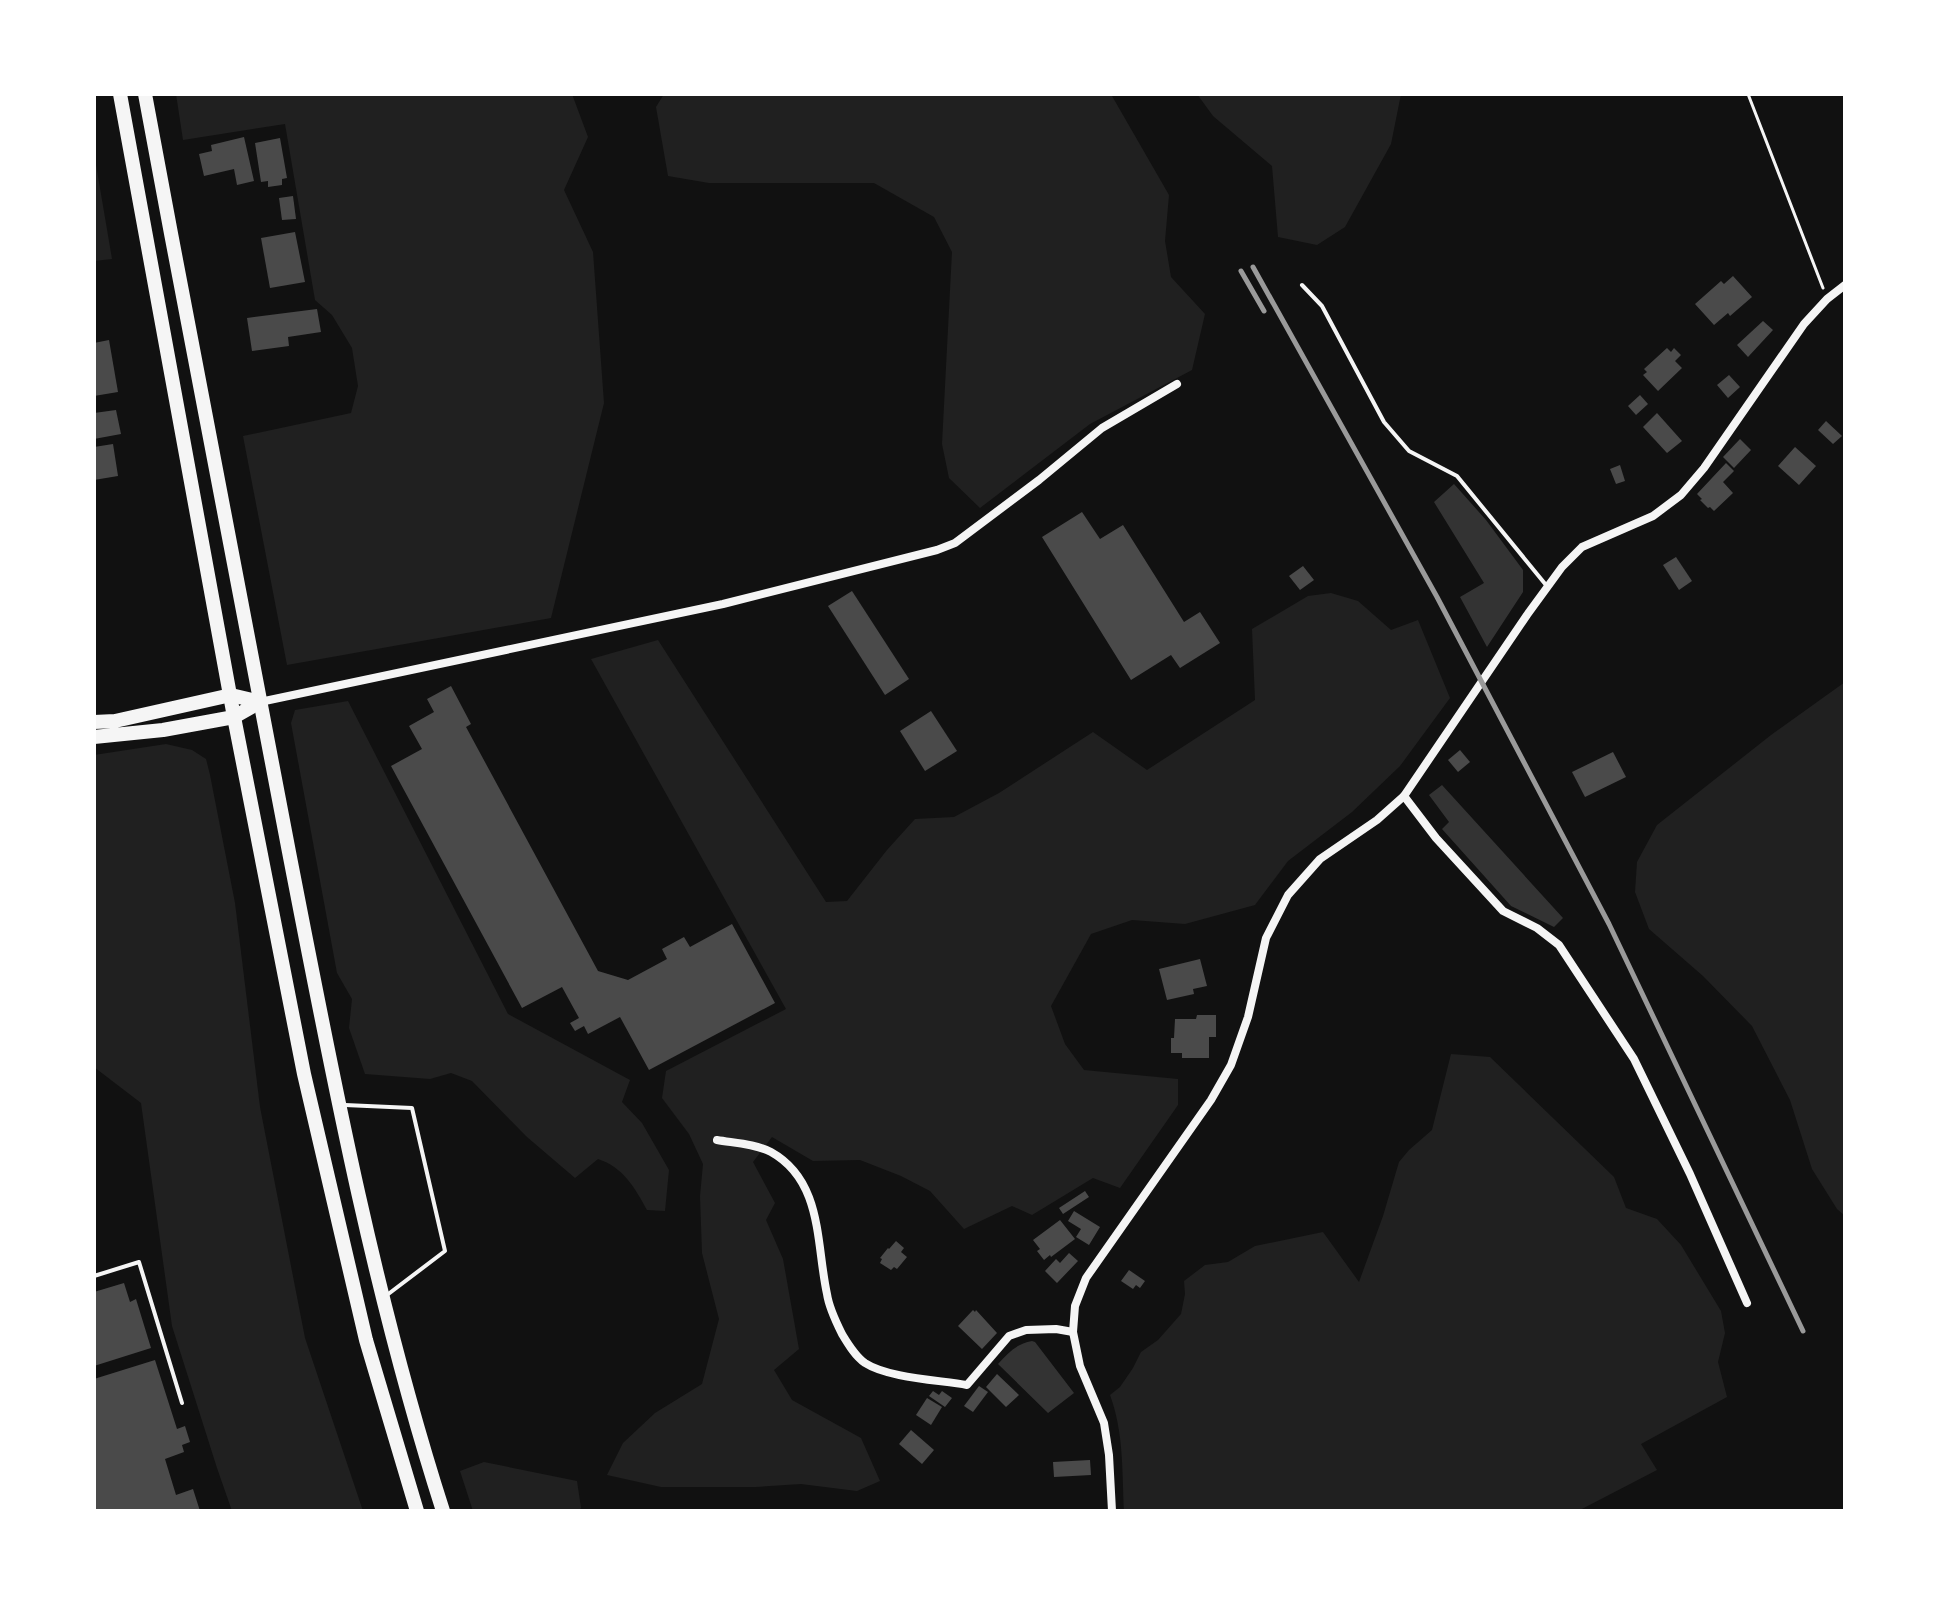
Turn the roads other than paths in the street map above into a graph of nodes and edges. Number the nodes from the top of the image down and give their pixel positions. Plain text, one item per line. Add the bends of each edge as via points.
1 (120, 94) edge
2 (145, 94) edge
3 (1302, 285) dead end
4 (1845, 285) edge
5 (1177, 384) dead end
6 (1548, 587) junction
7 (231, 695) junction
8 (260, 702) junction
9 (234, 717) junction
10 (94, 722) edge
11 (94, 737) edge
12 (1404, 796) junction
13 (338, 1105) junction
14 (717, 1140) dead end
15 (94, 1276) edge
16 (383, 1299) junction
17 (1747, 1303) dead end
18 (1073, 1332) junction
19 (182, 1403) dead end
20 (417, 1511) edge
21 (443, 1511) edge
22 (1112, 1511) edge

1 - 7 highway
2 - 8 highway
3 - 6 lane via 1322,306 1384,422 1409,451 1457,476
4 - 6 street via 1804,324 1681,495 1653,516 1582,547
5 - 8 street via 1102,428 955,543 937,550 723,604
6 - 12 street
7 - 8 highway
7 - 9 highway
7 - 10 highway
8 - 9 highway
8 - 13 highway
9 - 11 highway
9 - 20 highway via 330,1191 366,1340
12 - 17 street via 1503,911 1559,945 1634,1059
12 - 18 street via 1320,859 1288,895 1266,938 1231,1065 1086,1278 1075,1306
13 - 16 highway
13 - 16 lane via 412,1108 439,1223 445,1251
14 - 18 street via 768,1150 789,1164 807,1191 815,1211 827,1297 849,1346 865,1363 891,1373 967,1385 1009,1336 1026,1330
15 - 19 lane via 139,1262
16 - 21 highway
18 - 22 street via 1080,1366 1104,1423

